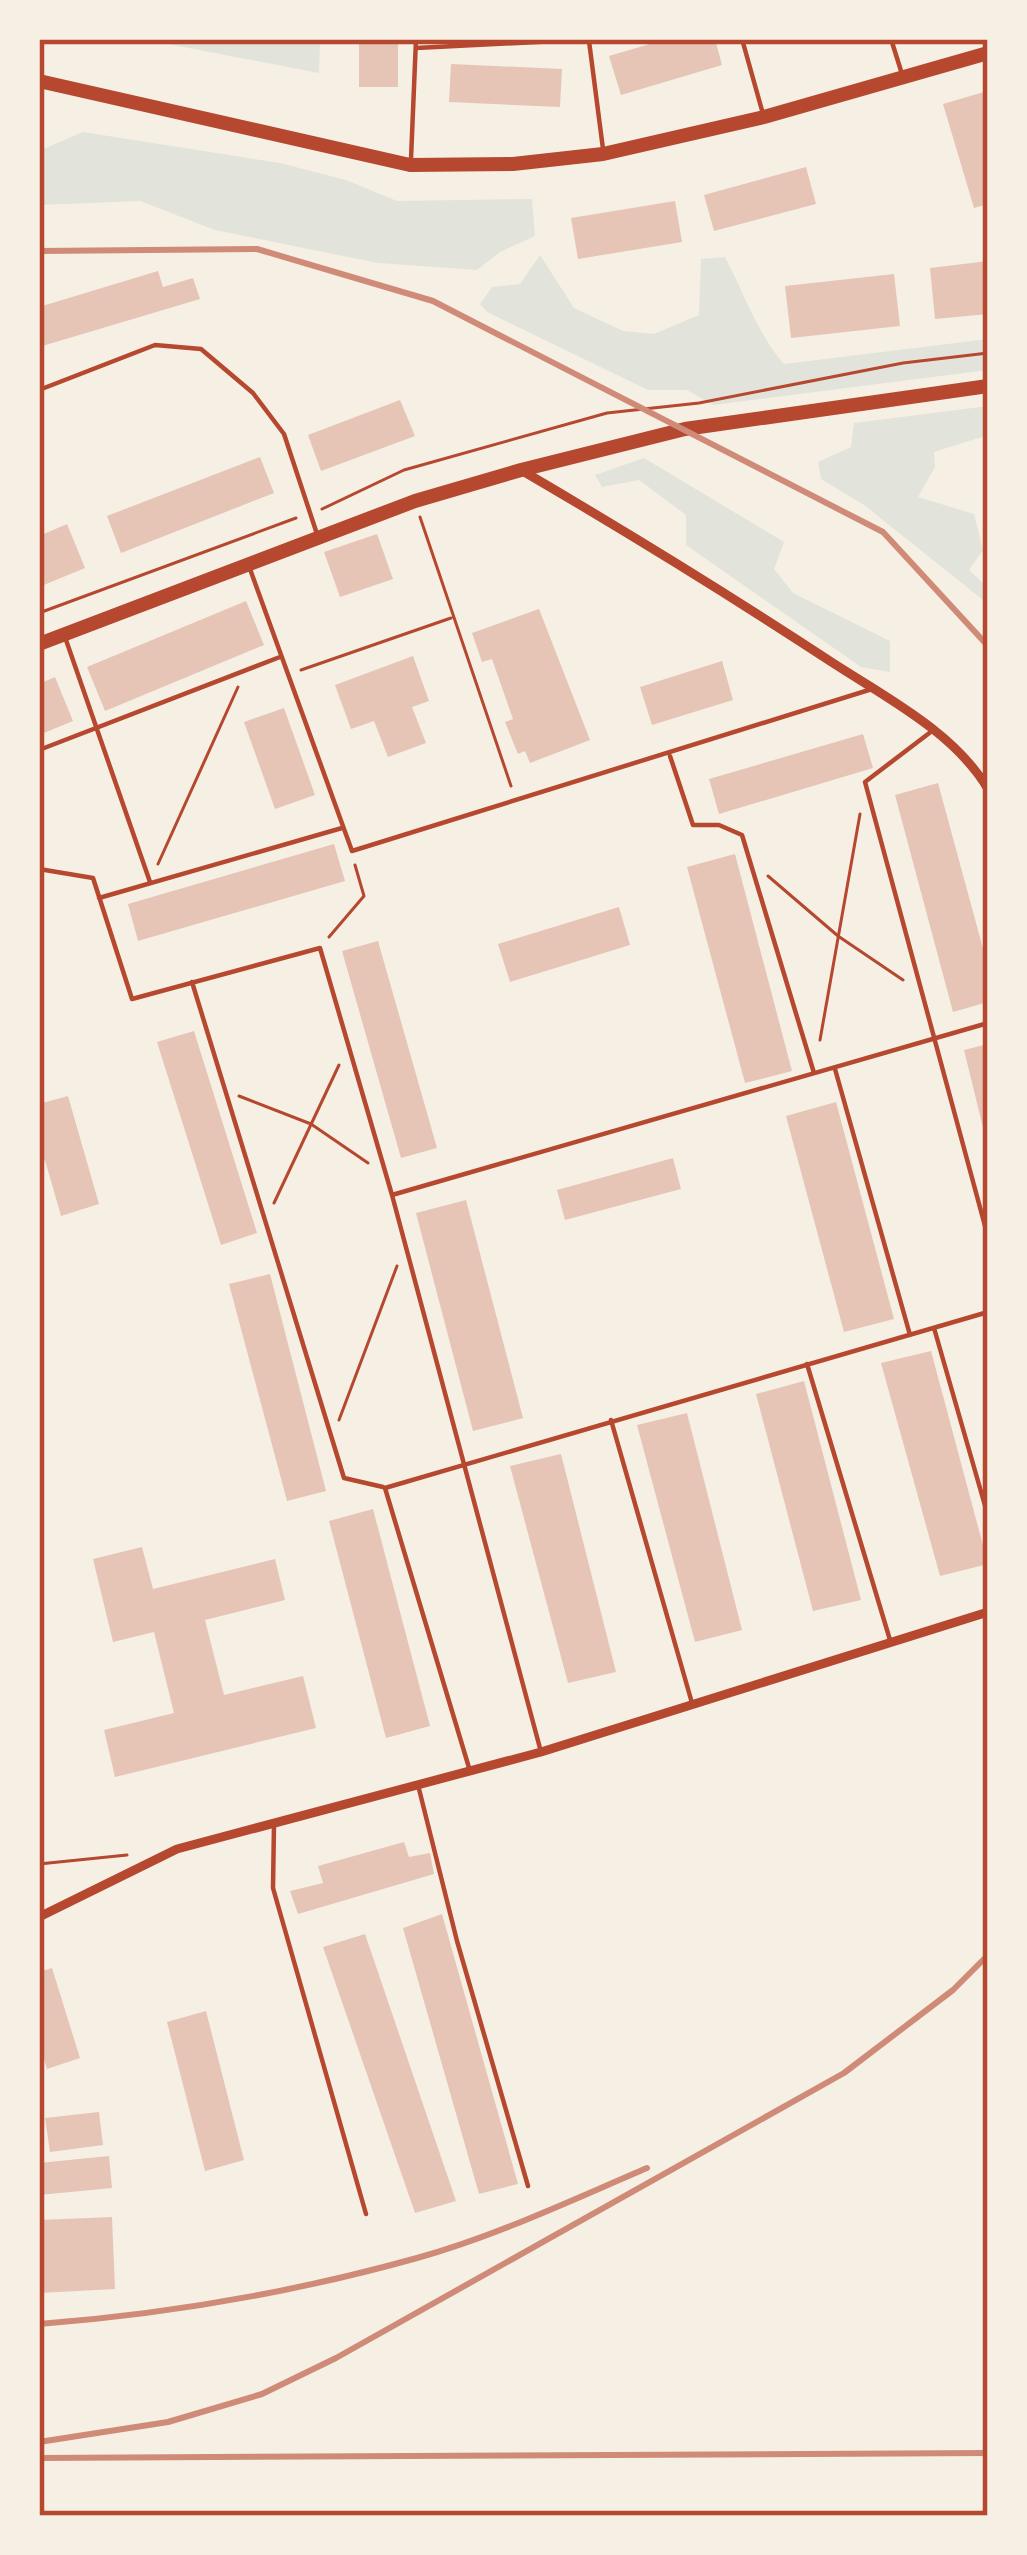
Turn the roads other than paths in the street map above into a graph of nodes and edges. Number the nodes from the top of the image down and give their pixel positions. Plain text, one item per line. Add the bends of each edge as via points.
1 (416, 39) edge
2 (597, 39) edge
3 (742, 39) edge
4 (891, 39) edge
5 (589, 41) edge
6 (416, 48) junction
7 (988, 53) edge
8 (904, 79) junction
9 (39, 81) edge
10 (764, 117) junction
11 (603, 154) junction
12 (410, 165) junction
13 (988, 386) edge
14 (39, 391) edge
15 (521, 470) junction
16 (318, 538) junction
17 (248, 564) junction
18 (64, 634) junction
19 (39, 644) edge
20 (282, 656) junction
21 (872, 689) junction
22 (97, 727) junction
23 (932, 731) junction
24 (39, 750) edge
25 (669, 755) junction
26 (988, 789) edge
27 (343, 827) junction
28 (39, 869) edge
29 (150, 882) junction
30 (100, 898) junction
31 (192, 982) junction
32 (988, 1023) edge
33 (934, 1038) junction
34 (835, 1067) junction
35 (814, 1073) junction
36 (392, 1195) junction
37 (988, 1237) edge
38 (988, 1312) edge
39 (934, 1328) junction
40 (910, 1335) junction
41 (808, 1364) junction
42 (611, 1420) junction
43 (464, 1462) junction
44 (386, 1488) junction
45 (988, 1516) edge
46 (988, 1612) edge
47 (891, 1643) junction
48 (692, 1705) junction
49 (541, 1752) junction
50 (470, 1771) junction
51 (418, 1785) junction
52 (274, 1823) junction
53 (39, 1917) edge
54 (528, 2186) dead end
55 (366, 2214) dead end

1 - 6 lane
2 - 5 lane
3 - 10 lane
4 - 8 lane
5 - 6 lane
5 - 11 lane
6 - 12 lane
7 - 8 main road
8 - 10 main road
9 - 12 main road
10 - 11 main road
11 - 12 main road
13 - 15 main road via 685,429
14 - 16 lane via 155,345 201,349 254,393 284,434
15 - 16 main road
15 - 21 street
16 - 17 main road
17 - 18 main road
17 - 20 lane
18 - 19 main road
18 - 22 lane
20 - 22 lane
20 - 27 lane
21 - 23 street
21 - 25 lane
22 - 24 lane
22 - 29 lane
23 - 26 street via 967,756
23 - 33 lane via 865,782
25 - 27 lane via 352,851
25 - 35 lane via 693,825 742,835
27 - 29 lane
28 - 30 lane via 93,878
29 - 30 lane
30 - 31 lane via 132,999
31 - 36 lane via 320,948
31 - 44 lane via 344,1478
32 - 33 lane
33 - 34 lane
33 - 37 lane
34 - 35 lane
34 - 40 lane
35 - 36 lane
36 - 43 lane
38 - 39 lane
39 - 40 lane
39 - 45 lane
40 - 41 lane
41 - 42 lane
41 - 47 lane
42 - 43 lane
42 - 48 lane
43 - 44 lane
43 - 49 lane
44 - 50 lane
46 - 47 street
47 - 48 street
48 - 49 street
49 - 50 street
50 - 51 street
51 - 52 street
51 - 54 lane
52 - 53 street via 177,1850
52 - 55 lane via 273,1888

